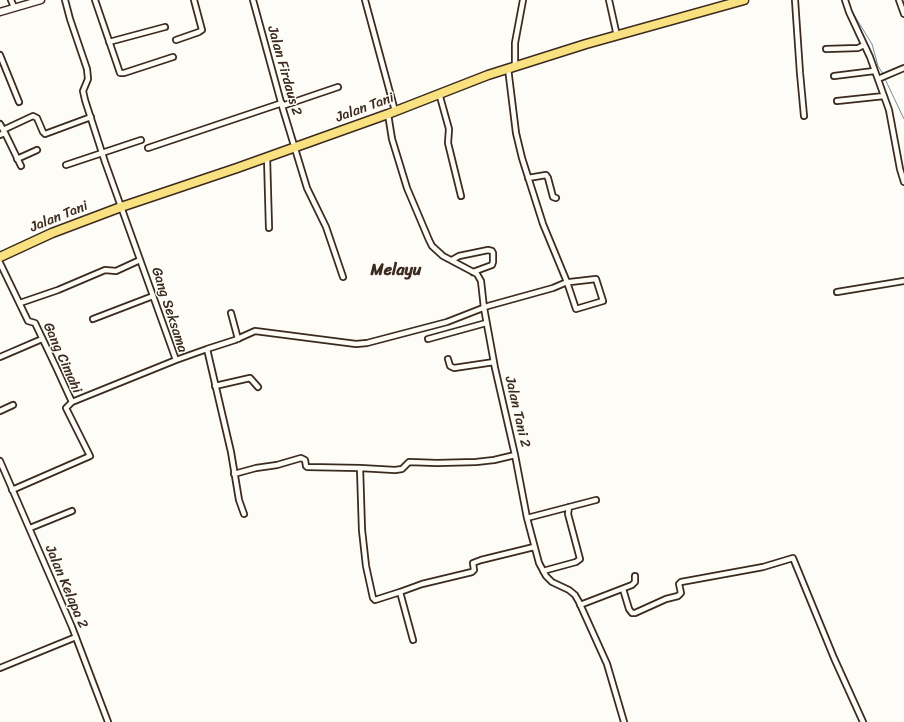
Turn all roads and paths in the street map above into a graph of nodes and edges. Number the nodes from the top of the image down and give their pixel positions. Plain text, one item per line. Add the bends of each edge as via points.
1 (11, 0) edge
2 (41, 0) edge
3 (65, 0) edge
4 (95, 0) edge
5 (194, 0) edge
6 (253, 0) edge
7 (365, 0) edge
8 (523, 0) edge
9 (609, 0) edge
10 (744, 0) edge
11 (795, 0) edge
12 (845, 0) edge
13 (899, 0) edge
14 (14, 7) junction
15 (0, 12) edge
16 (904, 14) edge
17 (165, 27) dead end
18 (616, 36) junction
19 (176, 40) dead end
20 (109, 42) junction
21 (864, 45) junction
22 (826, 49) dead end
23 (0, 55) edge
24 (173, 57) dead end
25 (512, 67) junction
26 (904, 68) edge
27 (874, 70) junction
28 (834, 76) dead end
29 (882, 77) junction
30 (338, 87) dead end
31 (439, 93) junction
32 (884, 96) junction
33 (19, 102) dead end
34 (837, 102) dead end
35 (282, 105) junction
36 (392, 112) junction
37 (804, 116) dead end
38 (91, 117) junction
39 (0, 124) edge
40 (3, 133) edge
41 (141, 140) dead end
42 (296, 147) junction
43 (148, 148) dead end
44 (37, 150) dead end
45 (102, 152) junction
46 (267, 157) junction
47 (17, 159) junction
48 (66, 165) dead end
49 (21, 166) dead end
50 (528, 178) junction
51 (904, 182) edge
52 (461, 196) dead end
53 (556, 198) dead end
54 (121, 207) junction
55 (269, 228) dead end
56 (0, 257) edge
57 (140, 260) junction
58 (452, 260) junction
59 (0, 263) edge
60 (473, 272) junction
61 (343, 277) dead end
62 (904, 281) edge
63 (567, 282) junction
64 (837, 292) dead end
65 (153, 296) junction
66 (20, 303) junction
67 (484, 308) junction
68 (231, 313) dead end
69 (93, 319) dead end
70 (486, 323) junction
71 (428, 338) dead end
72 (42, 339) junction
73 (238, 339) junction
74 (207, 349) junction
75 (0, 357) edge
76 (448, 359) dead end
77 (176, 360) junction
78 (494, 362) junction
79 (215, 386) junction
80 (258, 387) dead end
81 (72, 402) junction
82 (13, 405) dead end
83 (0, 411) edge
84 (515, 455) junction
85 (0, 461) edge
86 (360, 468) junction
87 (234, 474) junction
88 (12, 490) junction
89 (596, 500) dead end
90 (569, 507) junction
91 (72, 512) dead end
92 (244, 514) dead end
93 (527, 518) junction
94 (30, 528) junction
95 (534, 547) junction
96 (543, 571) junction
97 (635, 576) dead end
98 (623, 589) junction
99 (400, 592) junction
100 (580, 605) junction
101 (76, 637) junction
102 (413, 640) dead end
103 (0, 668) edge
104 (108, 722) edge
105 (624, 722) edge
106 (863, 722) edge

1 - 14 street
2 - 14 street
3 - 38 street, Gang Seksama via 87,69 88,79 83,93
4 - 20 street
5 - 19 street via 202,30
6 - 35 street, Jalan Firdaus 2
7 - 36 street
8 - 25 street
9 - 18 street
10 - 18 highway, Jalan Tani
11 - 37 street
12 - 21 street
13 - 16 street
14 - 15 street
17 - 20 street
18 - 25 highway, Jalan Tani
20 - 24 street via 122,74
21 - 22 street via 858,48
21 - 27 street
23 - 33 street
25 - 31 highway, Jalan Tani
25 - 50 street via 516,133
26 - 29 street
27 - 28 street
27 - 29 street
29 - 32 street
30 - 35 street
31 - 36 highway, Jalan Tani
31 - 52 street via 448,125 448,143
32 - 34 street
32 - 51 street
35 - 42 street, Jalan Firdaus 2
35 - 43 street
36 - 42 highway, Jalan Tani
36 - 58 street via 392,139 407,188 428,240 436,251
38 - 40 street via 45,134 37,118 33,116
38 - 45 street, Gang Seksama
39 - 40 street
40 - 47 street
41 - 45 street
42 - 46 highway, Jalan Tani
42 - 61 street, Jalan Firdaus 2 via 307,188 326,227
44 - 47 street
45 - 48 street
45 - 54 street, Gang Seksama
46 - 54 highway, Jalan Tani
46 - 55 street
47 - 49 street
50 - 53 street via 546,175 553,197
50 - 63 street via 548,239
54 - 56 highway, Jalan Tani via 52,233
54 - 57 street, Gang Seksama
57 - 65 street, Gang Seksama
57 - 66 street via 116,271 105,270
58 - 60 street
58 - 60 street via 460,256 492,251 492,264
59 - 66 street, Gang Cimahi
60 - 67 street, Jalan Tani 2 via 481,282
62 - 64 street
63 - 63 street via 596,280 603,301 576,309
63 - 67 street
65 - 69 street
65 - 77 street, Gang Seksama
66 - 72 street, Gang Cimahi via 28,321 35,323
67 - 70 street, Jalan Tani 2
67 - 73 street via 447,322 367,343 356,344 259,330
68 - 73 street
70 - 71 street
70 - 78 street, Jalan Tani 2
72 - 75 street
72 - 81 street, Gang Cimahi
73 - 74 street
74 - 77 street
74 - 79 street
76 - 78 street via 450,366 454,368
77 - 81 street, Gang Seksama
78 - 84 street, Jalan Tani 2
79 - 80 street via 250,378
79 - 87 street
81 - 88 street, Gang Cimahi via 66,408 90,456
82 - 83 street
84 - 86 street via 476,462 409,462 400,470
84 - 93 street, Jalan Tani 2
85 - 88 street, Jalan Kelapa 2
86 - 87 street via 307,467 301,458
86 - 99 street via 362,530 373,598 375,600
87 - 92 street
88 - 94 street, Jalan Kelapa 2
89 - 90 street
90 - 93 street
90 - 96 street via 569,517 580,559
91 - 94 street
93 - 95 street, Jalan Tani 2
94 - 101 street, Jalan Kelapa 2
95 - 96 street, Jalan Tani 2
95 - 99 street via 475,562 472,572 428,582
96 - 100 street, Jalan Tani 2 via 552,582 575,595
97 - 98 street via 635,582
98 - 100 street
98 - 106 street via 629,609 635,613 678,596 681,593 679,584 683,582 763,567 793,558
99 - 102 street
100 - 105 street, Jalan Tani 2 via 607,664
101 - 103 street
101 - 104 street, Jalan Kelapa 2

